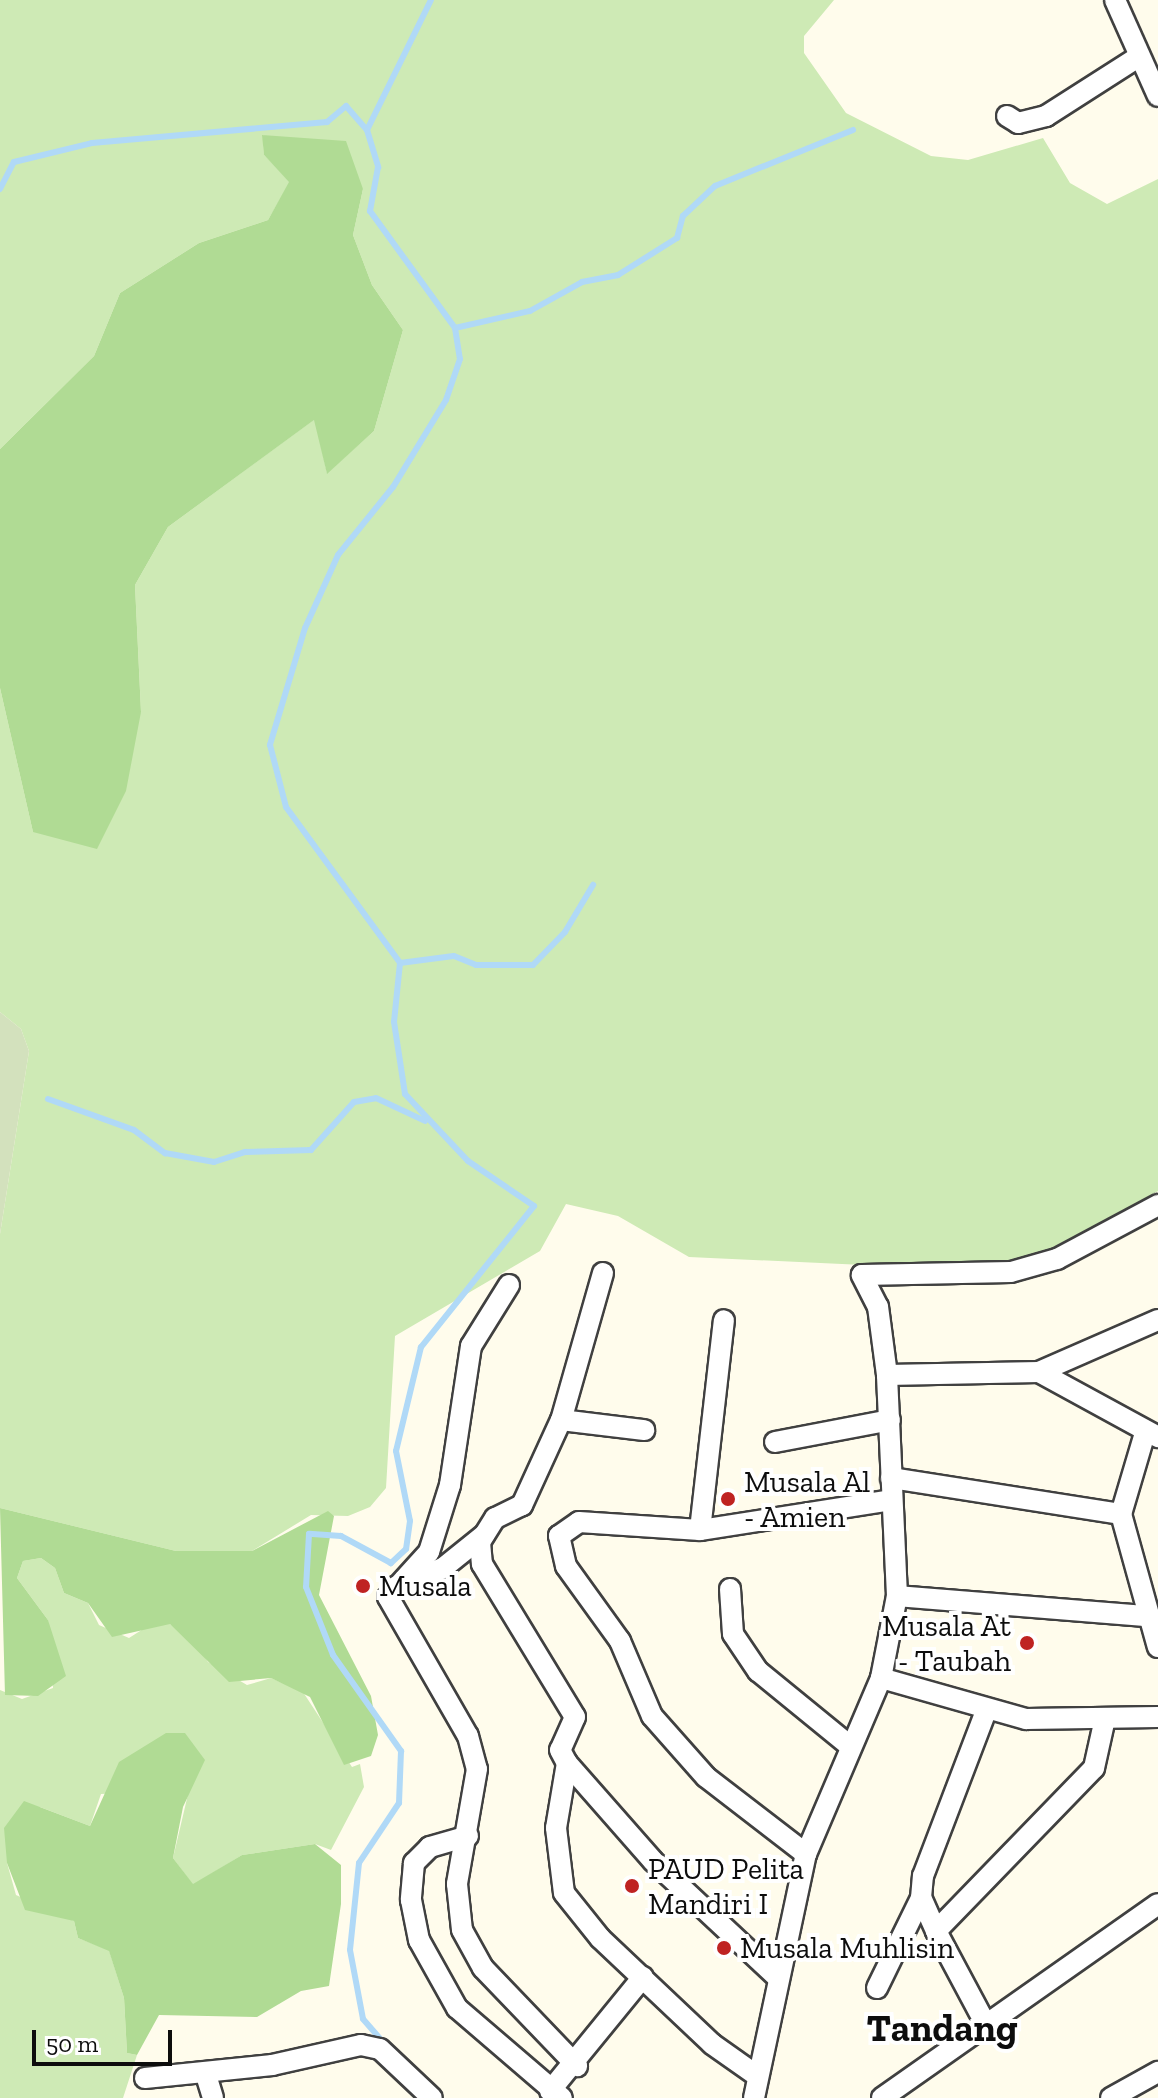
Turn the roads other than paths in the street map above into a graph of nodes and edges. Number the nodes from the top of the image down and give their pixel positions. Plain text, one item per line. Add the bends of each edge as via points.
1 (1115, 0) edge
2 (1135, 59) junction
3 (1156, 91) edge
4 (1007, 116) dead end
5 (1158, 1205) edge
6 (603, 1273) dead end
7 (509, 1285) dead end
8 (724, 1320) dead end
9 (1158, 1320) edge
10 (1039, 1372) junction
11 (887, 1375) junction
12 (561, 1420) junction
13 (890, 1420) junction
14 (644, 1430) dead end
15 (1152, 1435) edge
16 (775, 1442) dead end
17 (891, 1478) junction
18 (891, 1500) junction
19 (1121, 1514) junction
20 (700, 1530) junction
21 (484, 1535) junction
22 (391, 1588) junction
23 (730, 1589) dead end
24 (897, 1596) junction
25 (1144, 1616) junction
26 (1158, 1647) edge
27 (881, 1678) junction
28 (986, 1711) junction
29 (1158, 1717) edge
30 (1104, 1723) junction
31 (850, 1746) junction
32 (567, 1763) junction
33 (468, 1836) junction
34 (806, 1854) junction
35 (921, 1898) junction
36 (1158, 1904) edge
37 (936, 1931) junction
38 (776, 1976) junction
39 (643, 1977) junction
40 (877, 1988) dead end
41 (984, 2021) junction
42 (577, 2066) junction
43 (1158, 2072) edge
44 (206, 2075) junction
45 (756, 2075) junction
46 (145, 2078) dead end
47 (556, 2095) edge
48 (1115, 2097) edge
49 (213, 2098) edge
50 (432, 2098) edge
51 (754, 2098) edge
52 (882, 2098) edge

1 - 2 street
2 - 3 street
2 - 4 street via 1046,116 1018,123
5 - 11 street via 1057,1259 1011,1272 862,1275 878,1307
6 - 12 street
7 - 22 street via 471,1346 450,1485 429,1552
8 - 20 street
9 - 10 street
10 - 11 street
10 - 15 street
11 - 13 street
12 - 14 street
12 - 21 street via 519,1508 500,1514
13 - 16 street
13 - 17 street
15 - 19 street
17 - 18 street
17 - 19 street
18 - 20 street
18 - 24 street
19 - 25 street
20 - 34 street via 579,1522 566,1527 558,1544 579,1589 625,1650 666,1734 760,1824
21 - 22 street via 433,1574
21 - 32 street via 480,1552 492,1585 575,1717 560,1750
22 - 33 street via 389,1605 468,1736 475,1804
23 - 31 street via 733,1634 758,1671
24 - 25 street
24 - 27 street
25 - 26 street
27 - 28 street
27 - 31 street
28 - 30 street
28 - 35 street
29 - 30 street
30 - 37 street via 1094,1768
31 - 34 street
32 - 38 street via 653,1861
32 - 39 street via 556,1828 560,1882 600,1938
33 - 42 street via 457,1884 462,1930 483,1968
33 - 47 street via 430,1847 414,1863 411,1900 419,1940 457,2008
34 - 38 street
35 - 37 street
35 - 40 street
36 - 41 street
37 - 41 street
38 - 45 street
39 - 42 street
39 - 45 street
41 - 52 street
42 - 47 street
43 - 48 street
44 - 46 street
44 - 49 street
44 - 50 street via 361,2045 380,2049
45 - 51 street

